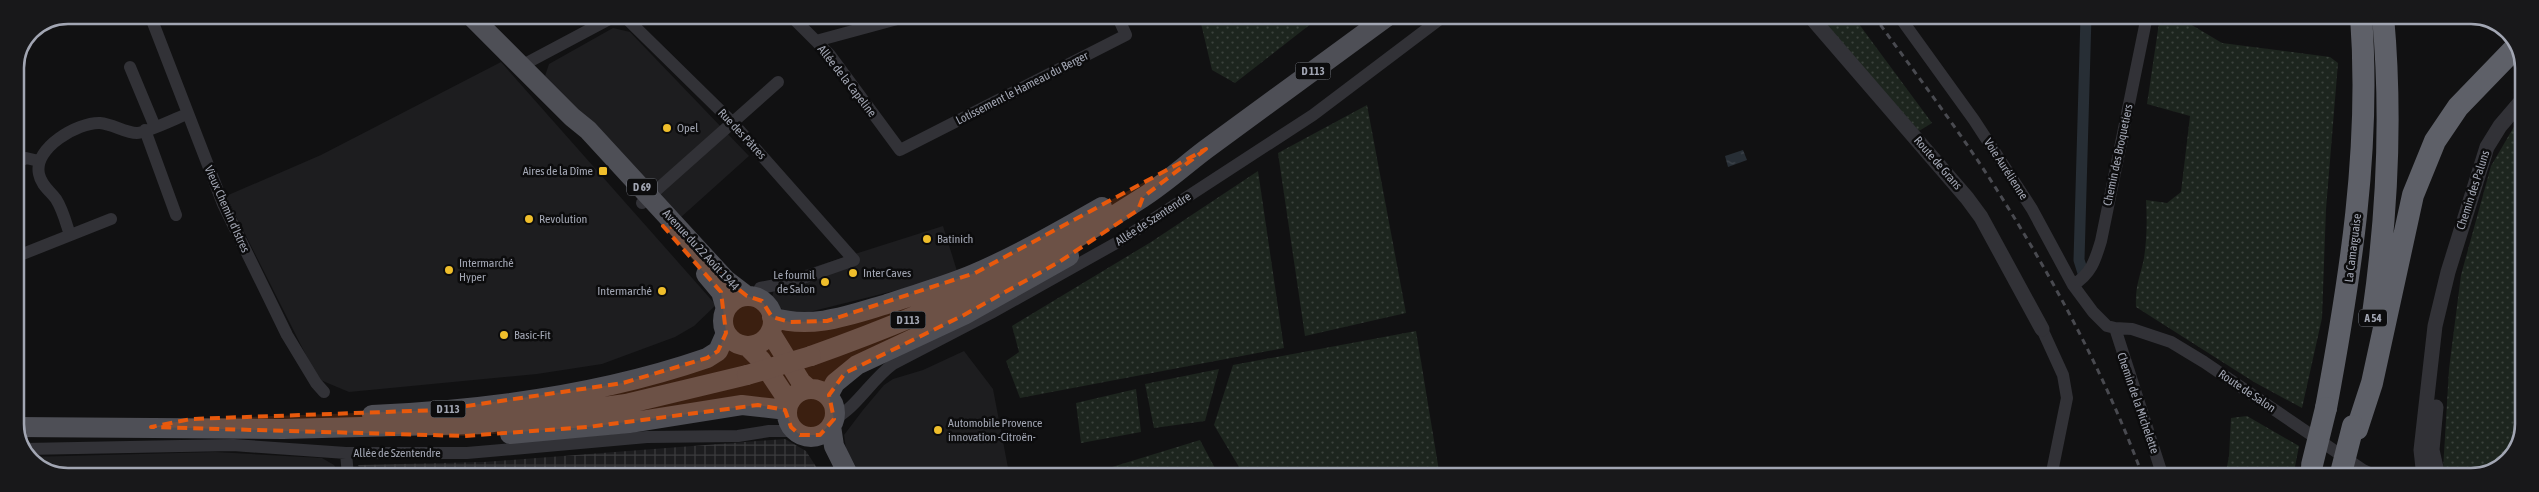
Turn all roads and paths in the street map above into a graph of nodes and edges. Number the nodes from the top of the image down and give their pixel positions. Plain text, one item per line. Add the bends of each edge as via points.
1 (153, 24) edge
2 (479, 24) edge
3 (600, 24) edge
4 (631, 24) edge
5 (799, 24) edge
6 (875, 24) edge
7 (1121, 24) edge
8 (1377, 24) edge
9 (1433, 24) edge
10 (1817, 24) edge
11 (1905, 24) edge
12 (2145, 24) edge
13 (2349, 24) edge
14 (2361, 24) edge
15 (2383, 24) edge
16 (838, 33) junction
17 (816, 41) junction
18 (2512, 51) edge
19 (830, 55) junction
20 (521, 66) junction
21 (130, 67) dead end
22 (778, 82) dead end
23 (2515, 108) edge
24 (188, 114) junction
25 (732, 122) junction
26 (150, 129) junction
27 (1206, 149) junction
28 (900, 150) joint
29 (24, 159) edge
30 (39, 161) junction
31 (1143, 197) junction
32 (646, 200) junction
33 (176, 215) dead end
34 (2357, 215) junction
35 (111, 219) dead end
36 (671, 227) junction
37 (70, 235) junction
38 (24, 254) edge
39 (2073, 285) junction
40 (752, 297) junction
41 (726, 309) junction
42 (771, 324) junction
43 (2111, 327) junction
44 (2042, 329) joint
45 (726, 333) junction
46 (747, 346) junction
47 (808, 388) junction
48 (324, 392) dead end
49 (836, 409) junction
50 (794, 419) junction
51 (24, 427) edge
52 (151, 427) junction
53 (2355, 428) junction
54 (283, 429) junction
55 (32, 449) edge
56 (346, 453) junction
57 (347, 468) edge
58 (841, 468) edge
59 (844, 468) edge
60 (2053, 468) edge
61 (2160, 468) edge
62 (2311, 468) edge
63 (2343, 468) edge
64 (2360, 468) edge
65 (2429, 468) edge

1 - 24 street, Vieux Chemin d'Istres
2 - 20 main road, Avenue du 22 Août 1944 / D 69
3 - 20 street
4 - 25 street, Rue des Pâtres
5 - 17 street, Allée de la Capeline
6 - 16 street
7 - 28 street, Lotissement le Hameau du Berger via 1126,35
8 - 27 main road, D 113
9 - 49 street, Allée de Szentendre via 1297,126 1118,242 893,364 865,393
10 - 44 street, Route de Grans via 1967,198 1990,233
11 - 39 street, Voie Aurélienne via 1974,120 2032,209
12 - 39 street, Chemin des Broquetiers via 2101,241 2094,265 2084,278
13 - 34 highway via 2354,76
14 - 34 highway, La Camarguaise / A 54 via 2362,132
15 - 53 highway, A 54 via 2384,208 2370,342
16 - 17 street
16 - 19 street
17 - 19 street, Allée de la Capeline
18 - 53 highway via 2458,107 2435,142 2413,195 2372,382
19 - 28 street, Allée de la Capeline
20 - 32 main road, Avenue du 22 Août 1944 / D 69 via 588,130
21 - 26 street
22 - 25 street
23 - 65 street, Chemin des Paluns via 2487,147 2476,175 2444,291
24 - 26 street
24 - 48 street, Vieux Chemin d'Istres via 223,204 286,335
25 - 32 street
25 - 40 street, Rue des Pâtres via 854,260 791,282 760,288
26 - 30 street via 138,133 112,124 97,123 67,133 48,147
26 - 33 street
27 - 31 main road, D 113
27 - 42 main road via 1060,231 959,280 827,321
29 - 30 street
30 - 37 street via 38,174 56,199
31 - 49 main road via 1138,210 1051,267 972,311 858,365 834,383
31 - 54 main road, D 113, bridge via 1083,234 1002,277 908,320 811,356 747,375 626,404 522,420 437,426
32 - 36 main road, Avenue du 22 Août 1944 / D 69
34 - 62 highway, La Camarguaise / A 54, bridge via 2347,296 2326,408
35 - 37 street
36 - 40 main road, Avenue du 22 Août 1944 / D 69 via 728,282
36 - 41 main road, Avenue du 22 Août 1944 / D 69 via 718,287
37 - 38 street
39 - 43 street, Voie Aurélienne via 2093,312
40 - 41 main road via 739,298
40 - 42 main road via 767,305
41 - 45 main road via 723,324
42 - 46 main road via 761,343
42 - 47 main road via 801,382
43 - 61 street, Chemin de la Michelette
43 - 64 street, Route de Salon via 2132,329 2171,342
44 - 60 street via 2063,375 2066,398
45 - 46 main road via 735,343
45 - 52 main road, D 113 via 718,351 707,358 589,390 439,410 191,419
46 - 50 main road via 762,360
47 - 49 main road via 822,391
47 - 50 main road via 798,392
49 - 50 main road via 820,435
49 - 59 main road via 834,446
50 - 54 main road via 758,405 742,405 596,426 464,436 369,435
50 - 56 street, Allée de Szentendre via 769,431 738,436 631,438 467,453
50 - 58 main road
51 - 52 main road, D 113
52 - 54 main road, D 113
53 - 63 highway, A 54, bridge
55 - 56 street, Allée de Szentendre via 233,446
56 - 57 street

